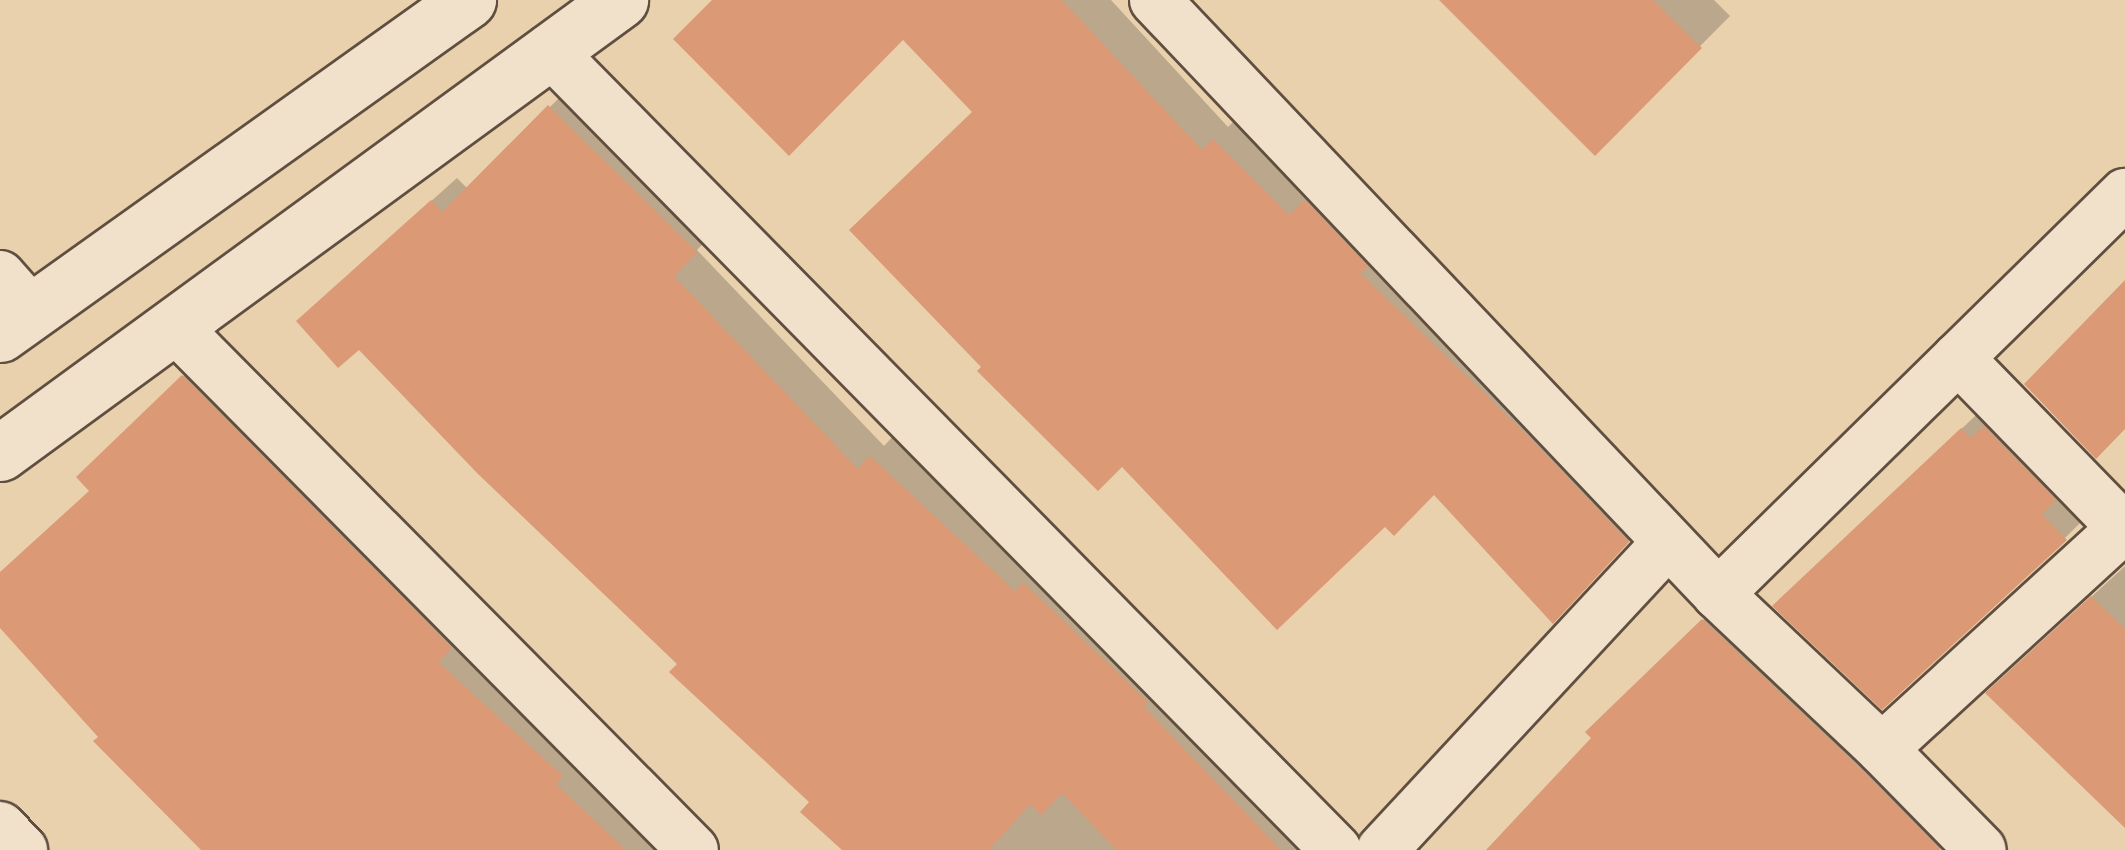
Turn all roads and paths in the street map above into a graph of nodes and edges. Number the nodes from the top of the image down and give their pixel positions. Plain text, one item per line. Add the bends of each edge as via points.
1 (468, 0) edge
2 (620, 0) edge
3 (1155, 0) edge
4 (549, 50) junction
5 (2125, 194) edge
6 (10, 307) edge
7 (175, 327) junction
8 (1958, 358) junction
9 (0, 453) edge
10 (2124, 528) edge
11 (1668, 542) junction
12 (1718, 594) junction
13 (1882, 748) junction
14 (0, 827) edge
15 (22, 850) edge
16 (693, 850) edge
17 (1336, 850) edge
18 (1382, 850) edge
19 (1981, 850) edge

1 - 6 main road
2 - 4 main road
3 - 11 street
4 - 7 main road
4 - 17 street
5 - 8 street
7 - 9 main road
7 - 16 street
8 - 10 street
8 - 12 street
10 - 13 street
11 - 12 street
11 - 18 street
12 - 13 street
13 - 19 street
14 - 15 street

